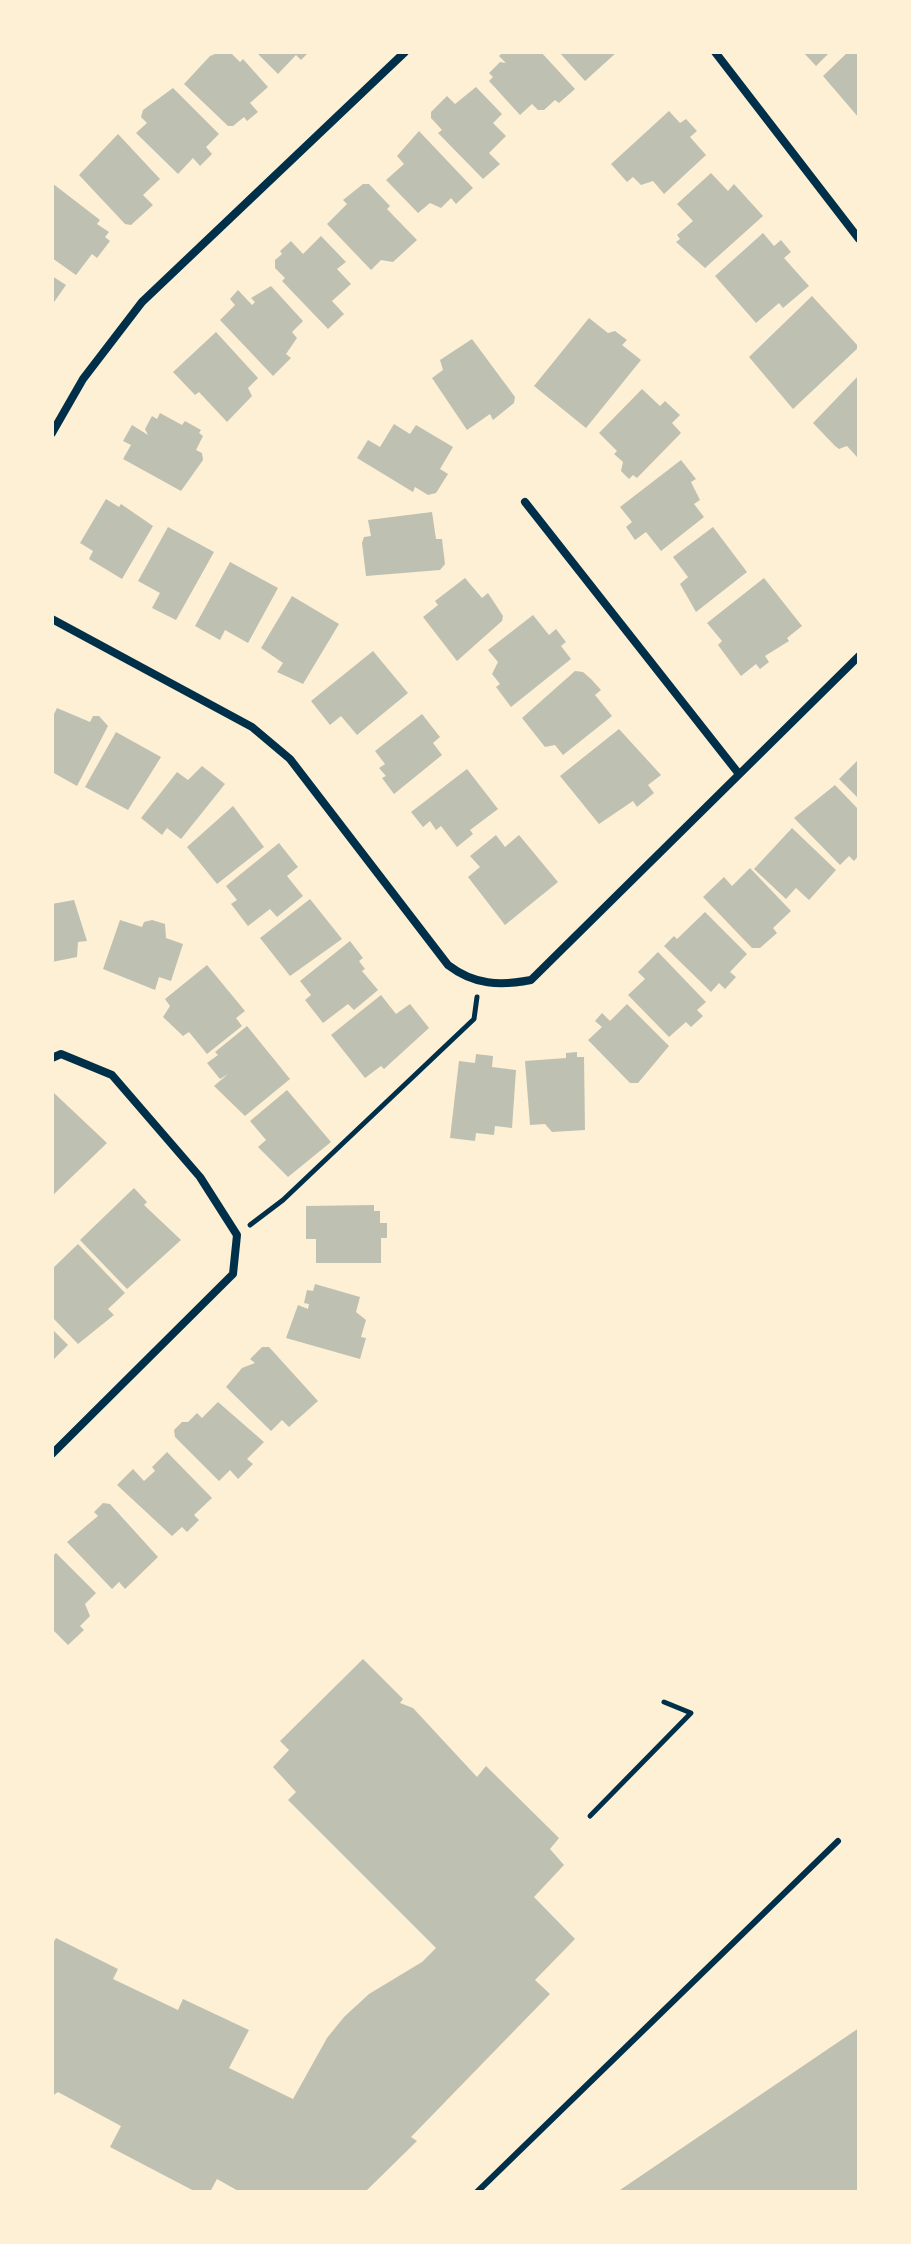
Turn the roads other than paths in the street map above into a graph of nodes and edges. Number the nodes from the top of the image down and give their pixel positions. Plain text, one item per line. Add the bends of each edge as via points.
1 (405, 52) edge
2 (715, 52) edge
3 (859, 239) edge
4 (52, 433) edge
5 (525, 502) dead end
6 (52, 619) edge
7 (859, 656) edge
8 (739, 774) junction
9 (52, 1058) edge
10 (52, 1454) edge
11 (838, 1841) dead end
12 (477, 2192) edge

1 - 4 street via 142,302 83,379
2 - 3 street
5 - 8 street
6 - 8 street via 252,727 281,751 448,965 480,982 531,980
7 - 8 street
9 - 10 street via 61,1054 112,1075 200,1177 237,1235 233,1274
11 - 12 lane

